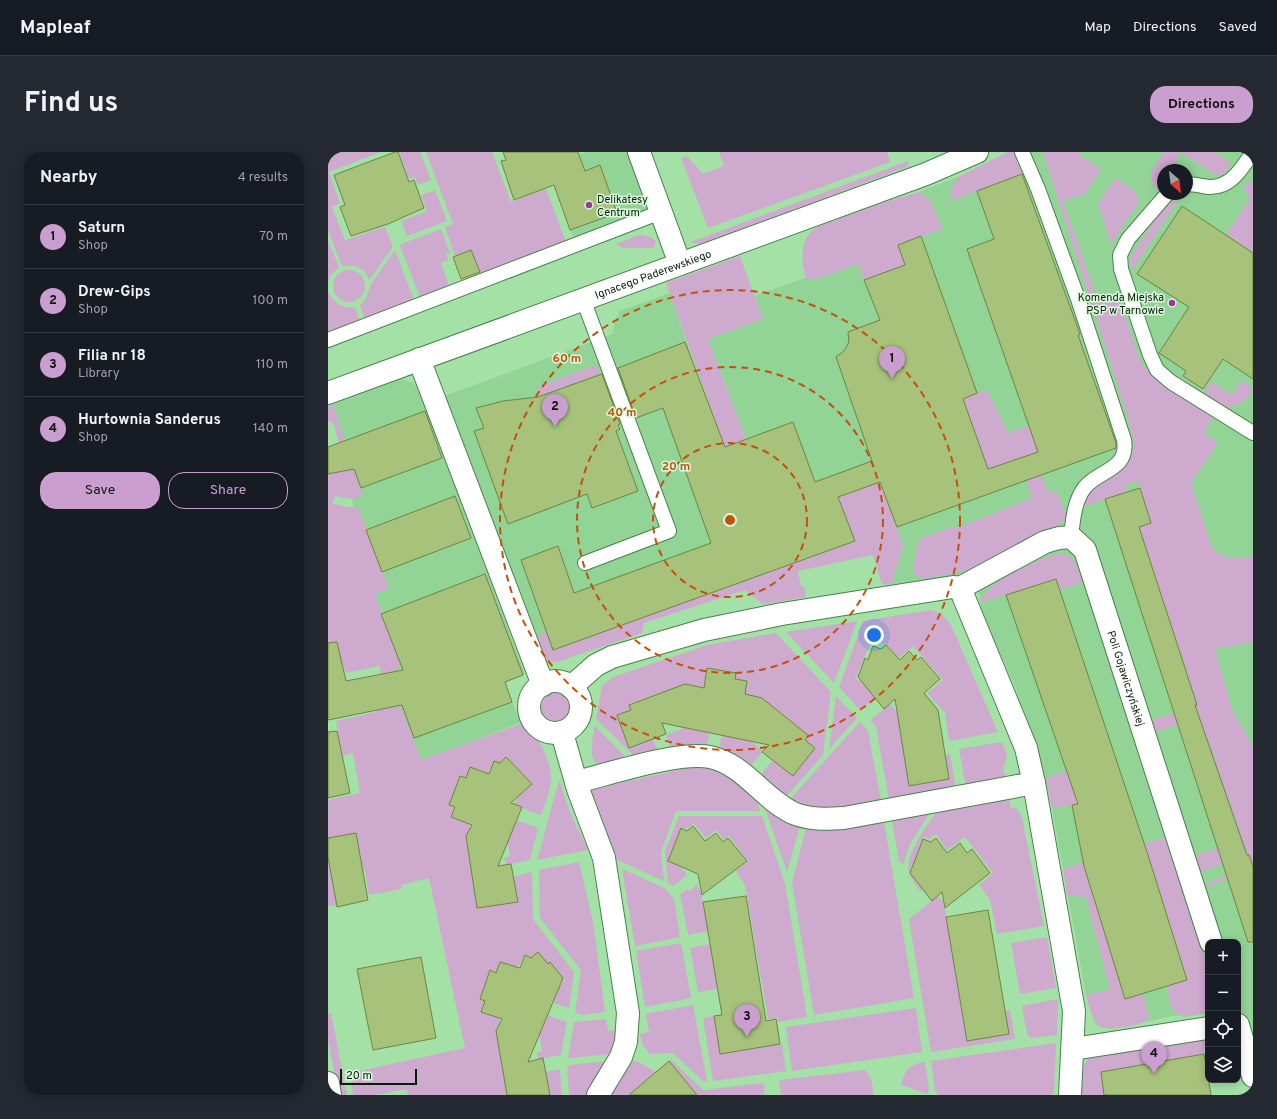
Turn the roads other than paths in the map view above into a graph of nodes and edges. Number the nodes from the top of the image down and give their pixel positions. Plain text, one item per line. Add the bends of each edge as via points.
1 (640, 152) edge
2 (977, 152) edge
3 (1022, 152) edge
4 (1253, 152) edge
5 (1193, 184) edge
6 (1162, 200) edge
7 (661, 212) junction
8 (680, 264) junction
9 (583, 299) junction
10 (328, 340) edge
11 (419, 359) junction
12 (328, 393) edge
13 (1253, 433) edge
14 (1071, 537) junction
15 (585, 563) dead end
16 (960, 588) junction
17 (543, 685) junction
18 (571, 686) junction
19 (562, 733) junction
20 (576, 782) junction
21 (1034, 783) junction
22 (1210, 939) edge
23 (1205, 1028) edge
24 (1241, 1035) edge
25 (1073, 1049) junction
26 (1253, 1076) edge
27 (328, 1084) edge
28 (330, 1095) edge
29 (598, 1095) edge
30 (1070, 1095) edge

1 - 7 street
2 - 8 street, Ignacego Paderewskiego via 926,174
3 - 14 lane via 1078,298 1126,450 1111,469 1086,485 1079,496
4 - 5 lane via 1240,172 1230,181 1220,186
6 - 13 lane via 1128,239 1120,255 1121,269 1150,355 1157,370 1171,382
7 - 8 street
7 - 10 lane
8 - 9 street, Ignacego Paderewskiego
9 - 11 street, Ignacego Paderewskiego
9 - 15 lane via 669,531
11 - 12 street, Ignacego Paderewskiego
11 - 17 street
14 - 16 street via 1045,542
14 - 22 street, Poli Gojawiczyńskiej via 1085,550 1090,562
16 - 18 street via 953,587 790,613 704,630 612,657 596,665
16 - 21 street via 1026,748
17 - 18 street via 557,681
17 - 19 street via 532,697 530,713 536,724 545,732
18 - 19 street via 580,700 580,717 576,724
19 - 20 street
20 - 21 street via 668,759 710,757 740,772 792,813 821,819 844,818
20 - 29 street via 604,858 628,1013 626,1042 621,1057
21 - 25 street via 1074,1010
23 - 25 street
24 - 26 street
25 - 30 street
27 - 28 street

